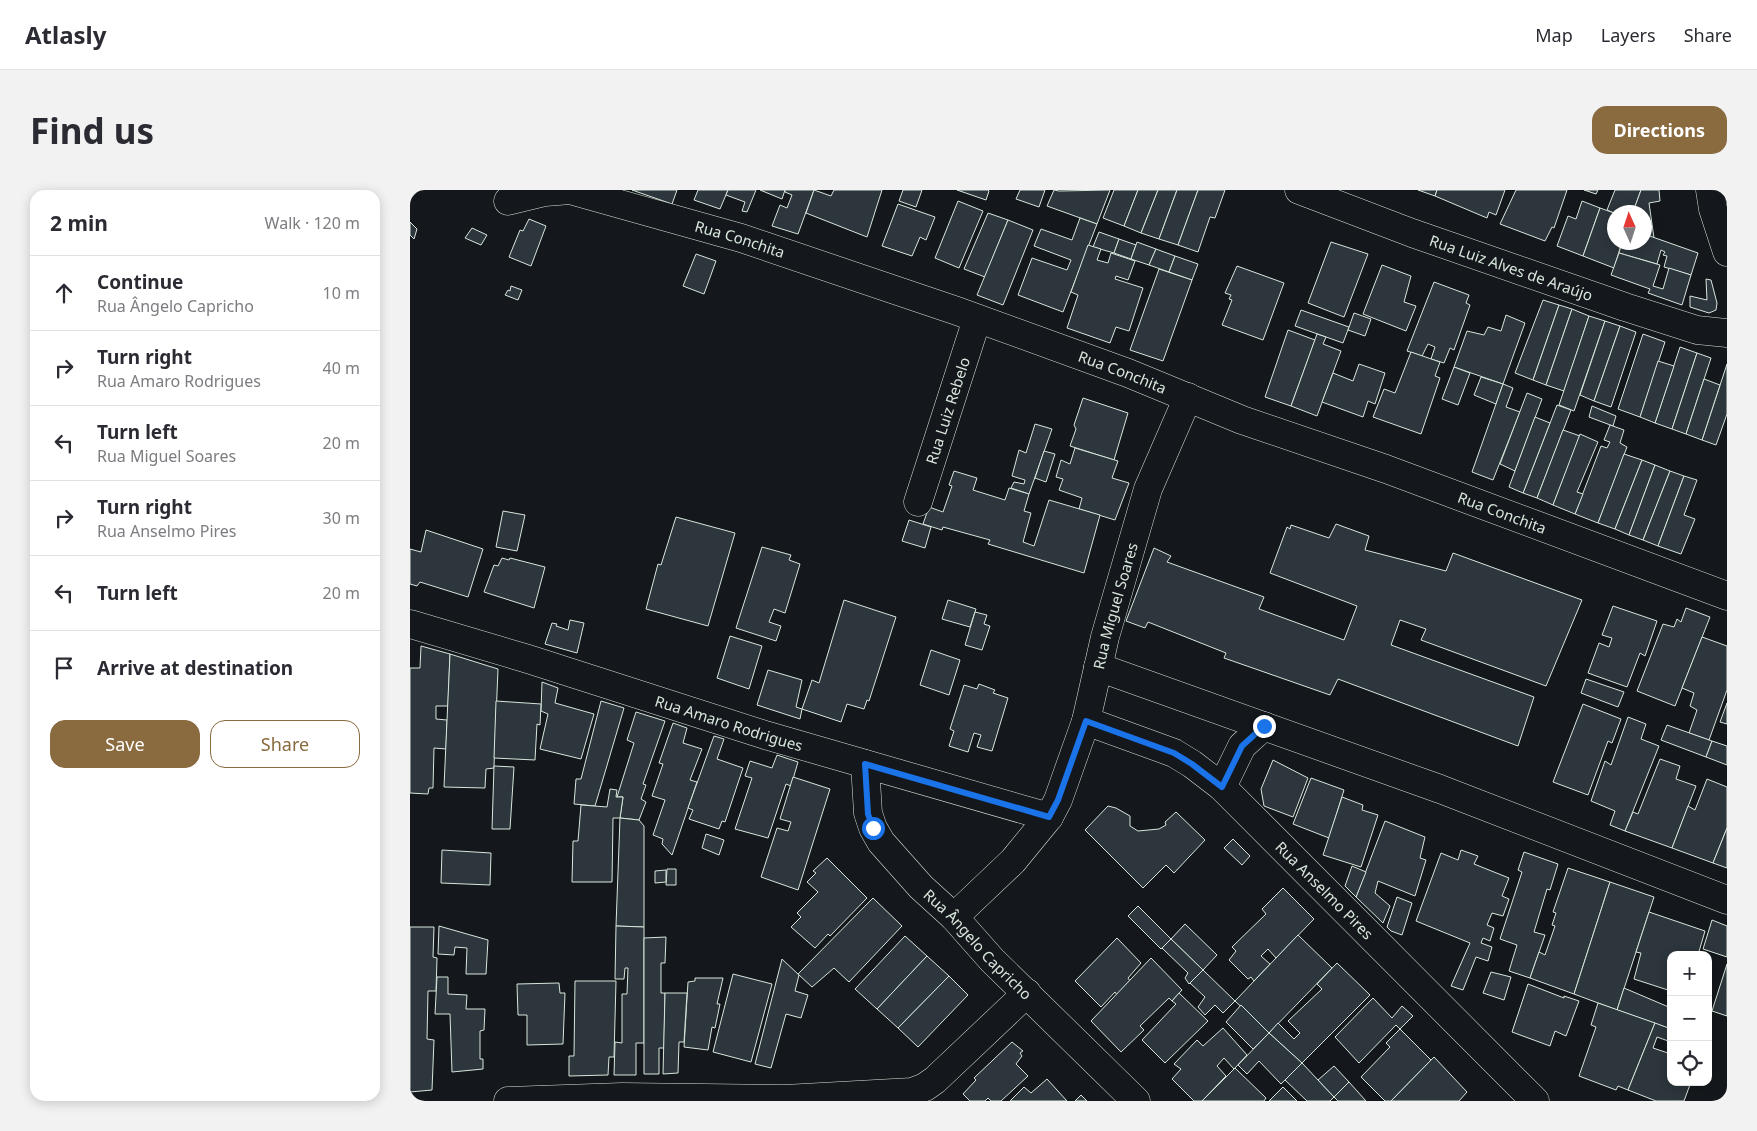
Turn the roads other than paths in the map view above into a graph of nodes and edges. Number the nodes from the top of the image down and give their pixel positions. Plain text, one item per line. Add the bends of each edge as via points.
1 (1299, 190) edge
2 (1710, 190) edge
3 (508, 201) dead end
4 (1727, 252) edge
5 (977, 319) junction
6 (1727, 333) edge
7 (1188, 397) junction
8 (918, 502) dead end
9 (1727, 596) edge
10 (410, 624) edge
11 (1098, 667) junction
12 (1086, 721) junction
13 (1264, 726) junction
14 (865, 764) junction
15 (1222, 787) junction
16 (1049, 817) junction
17 (1727, 900) edge
18 (954, 918) junction
19 (1027, 993) junction
20 (913, 1096) edge
21 (508, 1101) edge
22 (1136, 1101) edge
23 (1535, 1101) edge

1 - 6 street, Rua Luiz Alves de Araújo via 1625,307 1697,330
2 - 4 street
3 - 5 street, Rua Conchita via 570,190 741,238
5 - 7 street, Rua Conchita
5 - 8 street, Rua Luiz Rebelo
7 - 9 street, Rua Conchita via 1242,420 1386,469
7 - 11 street, Rua Miguel Soares via 1148,489
10 - 14 street, Rua Amaro Rodrigues
11 - 12 street, Rua Miguel Soares
11 - 13 street
12 - 15 street, Rua Anselmo Pires via 1174,753
12 - 16 street, Rua Miguel Soares
13 - 15 street via 1242,746
13 - 17 street via 1440,789
14 - 16 street, Rua Amaro Rodrigues
14 - 18 street, Rua Ângelo Capricho via 868,814 873,828 902,867
15 - 23 street, Rua Anselmo Pires
16 - 18 street, Rua Miguel Soares via 1013,861
18 - 19 street, Rua Ângelo Capricho
19 - 20 street via 935,1080
19 - 22 street, Rua Ângelo Capricho
20 - 21 street via 785,1099 622,1097

